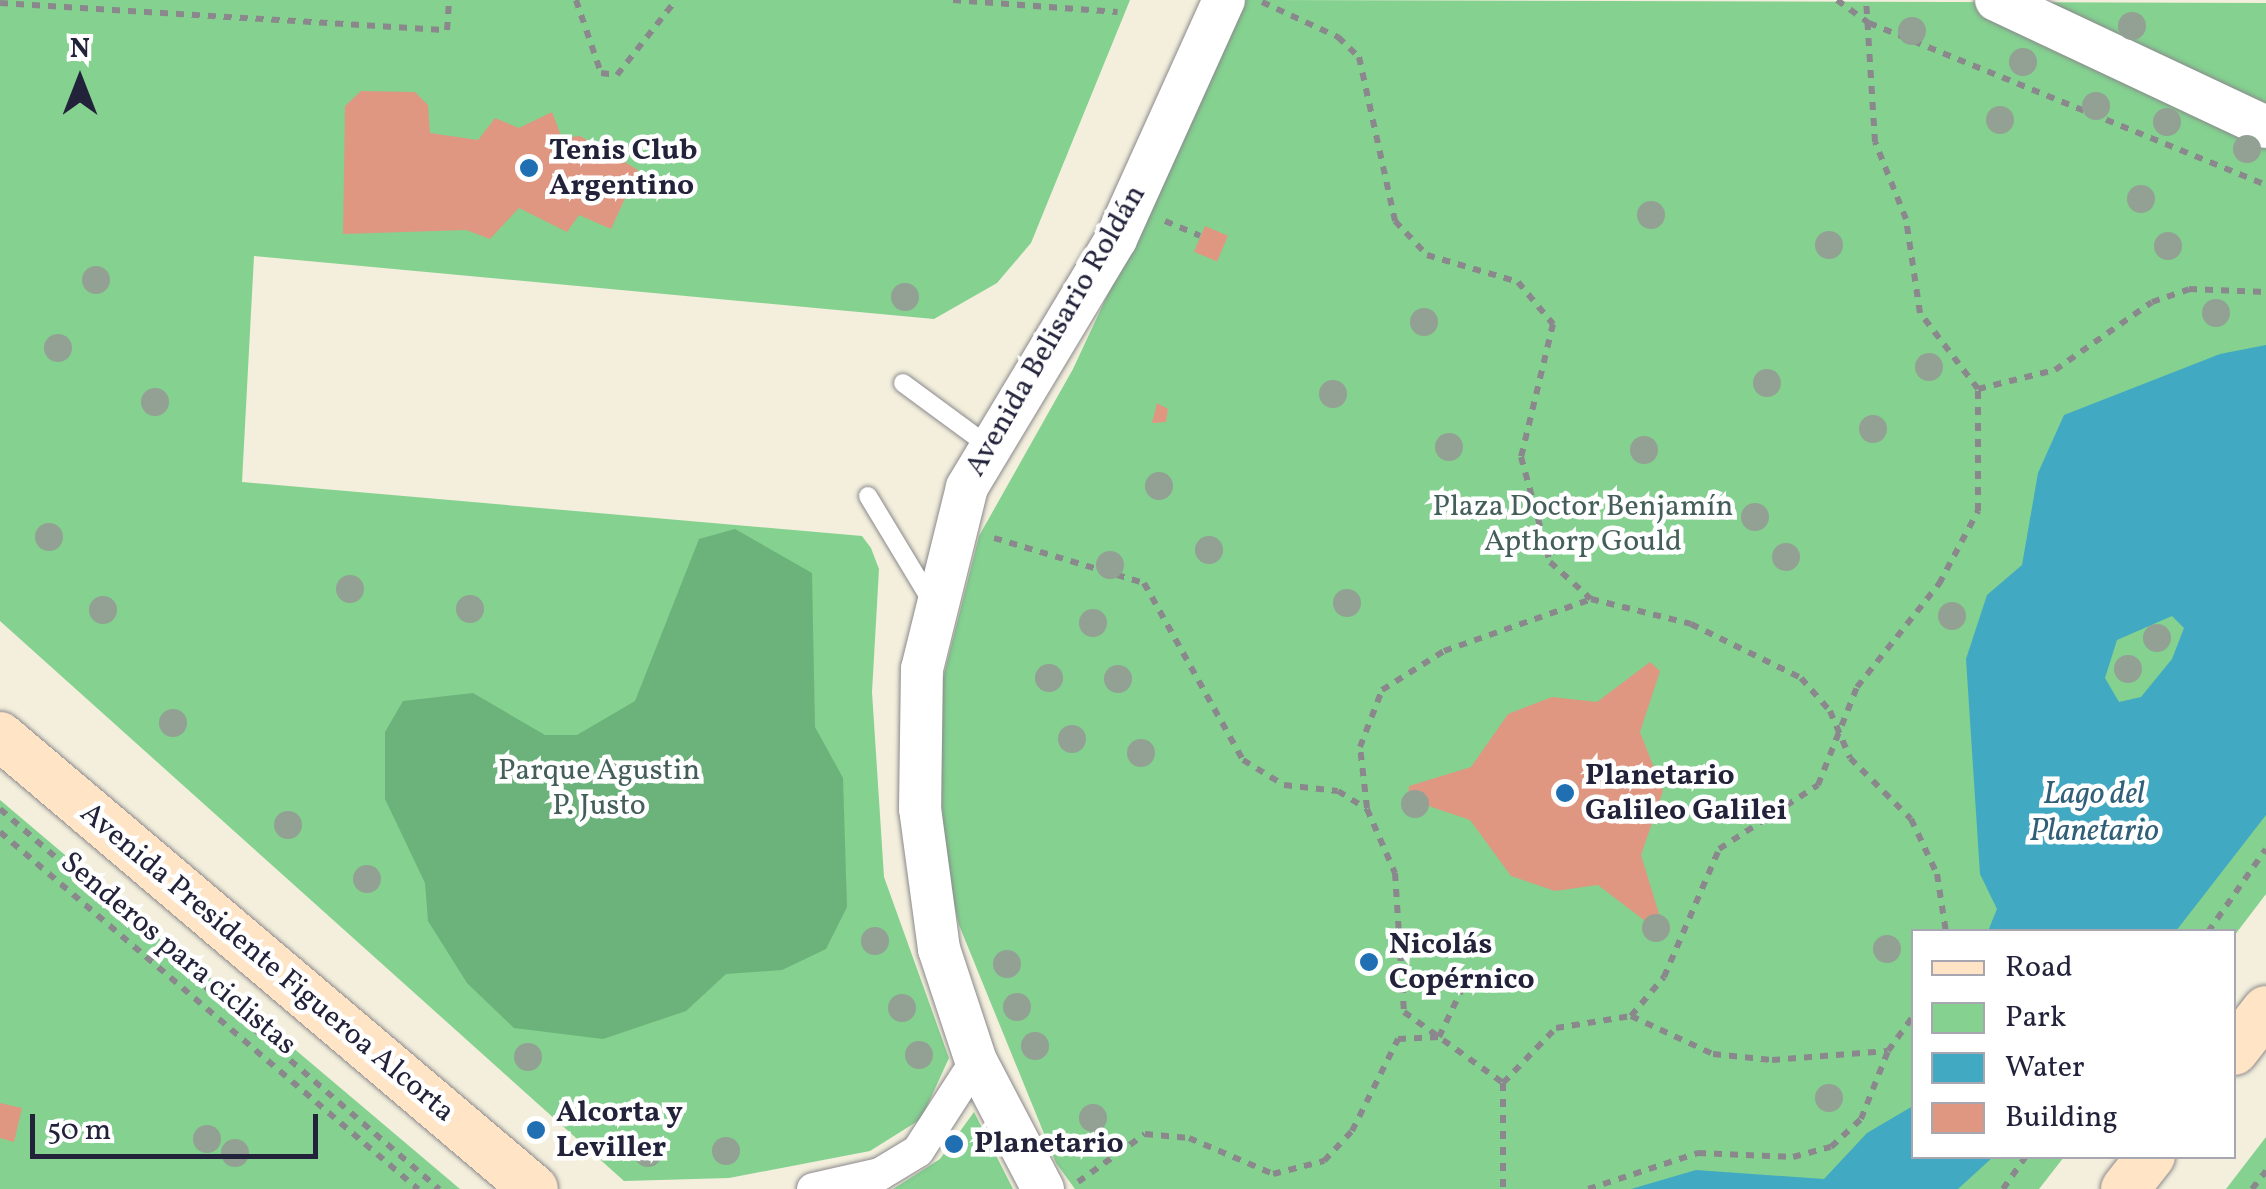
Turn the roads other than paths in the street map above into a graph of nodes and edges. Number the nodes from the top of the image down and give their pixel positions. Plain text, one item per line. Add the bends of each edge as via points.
1 (1224, 0) edge
2 (1996, 0) edge
3 (2266, 127) edge
4 (903, 383) dead end
5 (987, 445) junction
6 (868, 496) dead end
7 (934, 605) junction
8 (0, 736) edge
9 (2266, 1010) edge
10 (2236, 1049) edge
11 (976, 1062) junction
12 (2149, 1159) edge
13 (534, 1189) edge
14 (813, 1189) edge
15 (1043, 1189) edge
16 (2125, 1189) edge

1 - 5 street, Avenida Belisario Roldán via 1116,239
2 - 3 street
4 - 5 lane
5 - 7 street, Avenida Belisario Roldán via 954,527
6 - 7 lane
7 - 11 street, Avenida Belisario Roldán via 917,735 924,874
8 - 13 main road, Avenida Presidente Figueroa Alcorta
9 - 10 main road
11 - 14 street via 918,1151 880,1174
11 - 15 street, Avenida Belisario Roldán
12 - 16 main road

